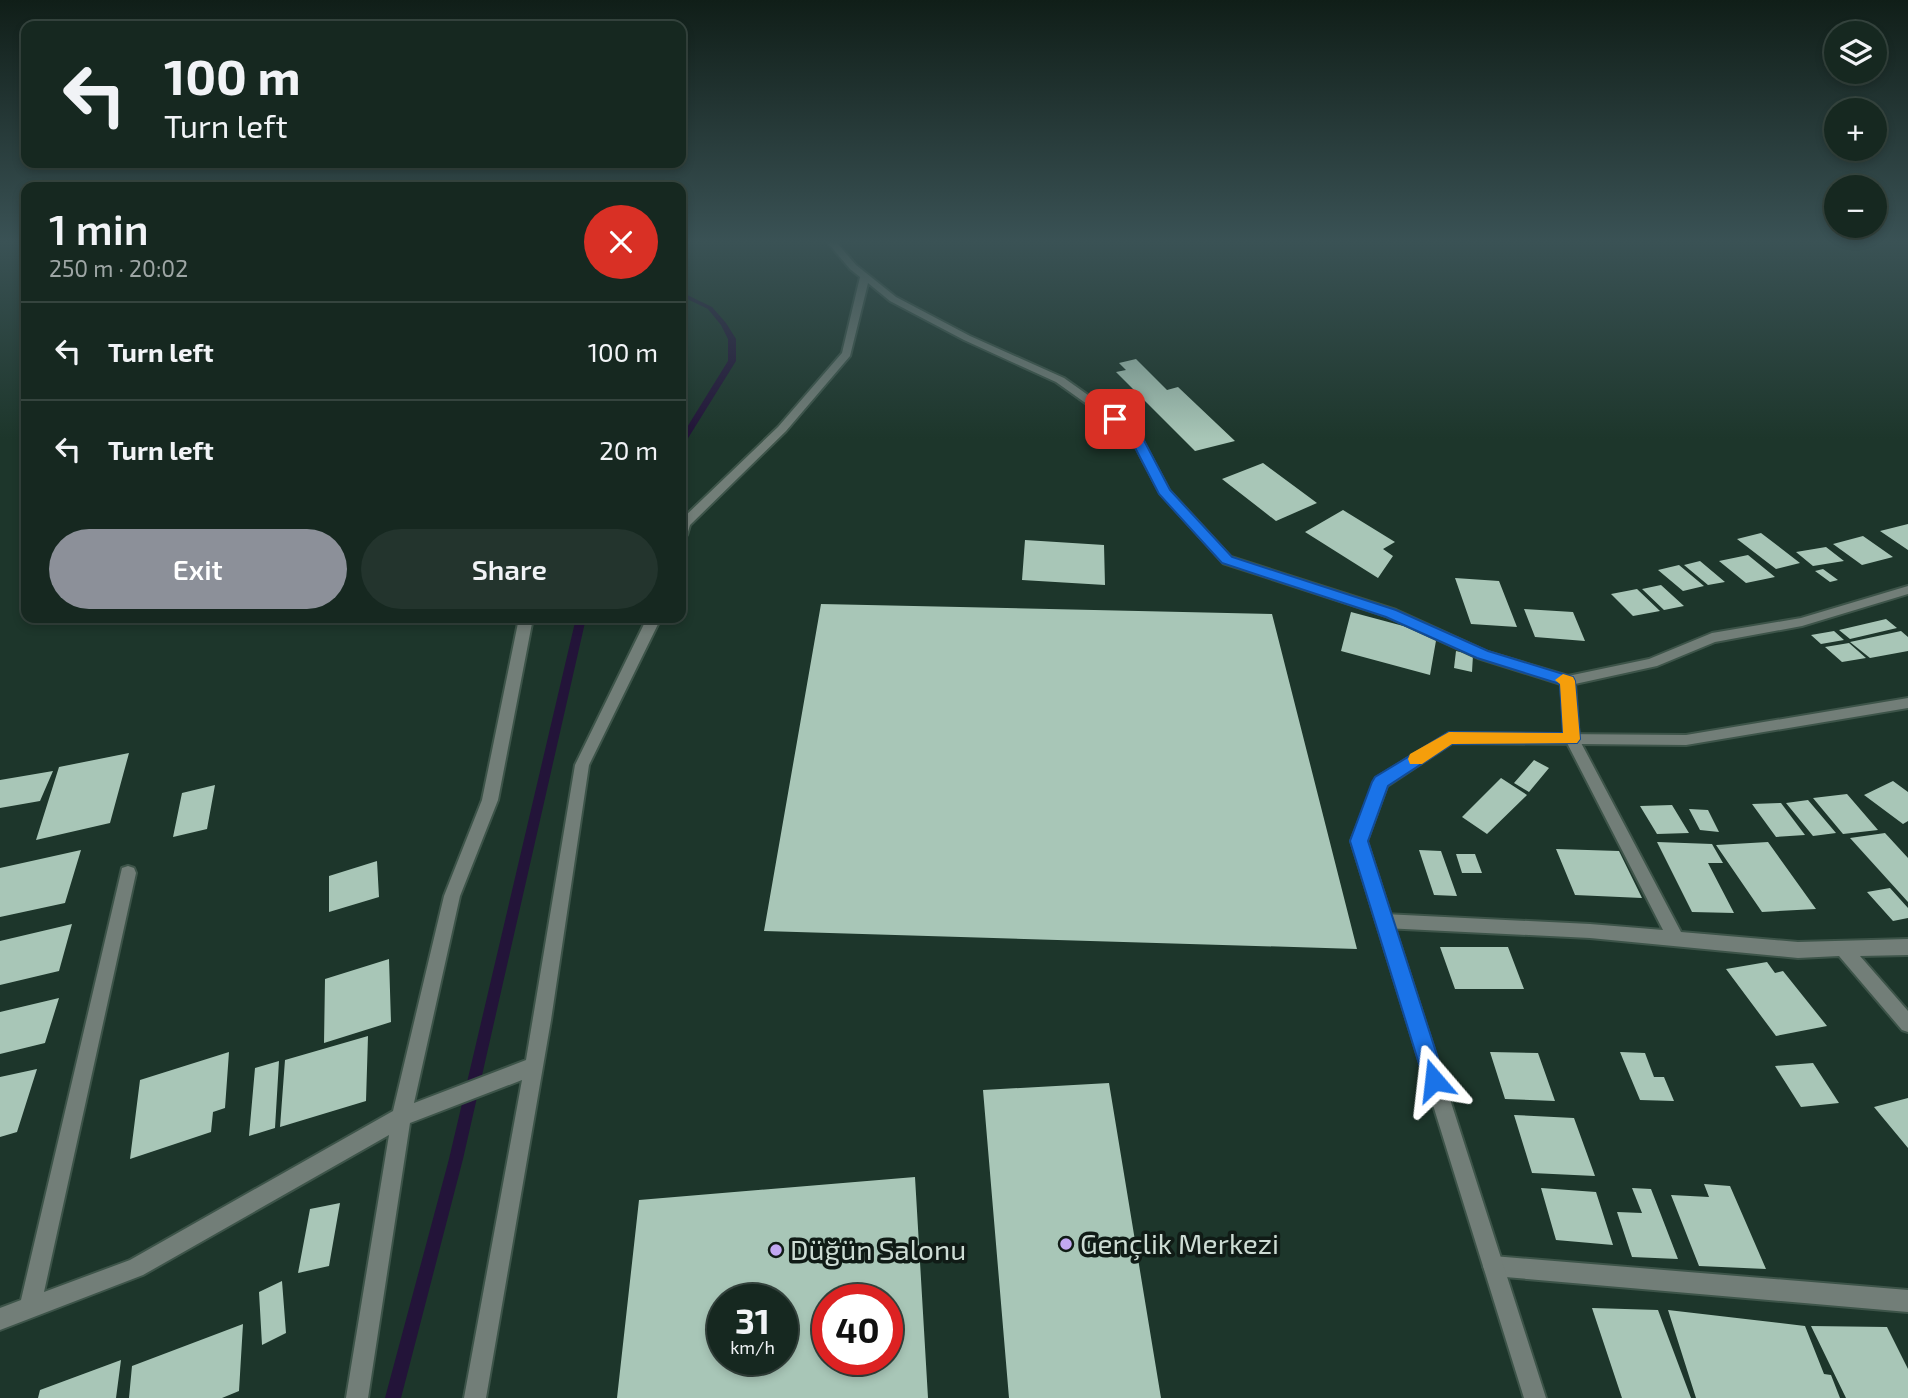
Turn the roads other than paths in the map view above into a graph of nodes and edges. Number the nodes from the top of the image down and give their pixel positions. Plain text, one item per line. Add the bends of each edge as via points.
1 (858, 308) edge
2 (911, 308) edge
3 (686, 522) edge
4 (1908, 590) edge
5 (525, 623) edge
6 (652, 623) edge
7 (1568, 681) junction
8 (1908, 703) edge
9 (1572, 739) junction
10 (128, 873) dead end
11 (1384, 921) junction
12 (1676, 939) junction
13 (1908, 947) edge
14 (1843, 949) junction
15 (1908, 1024) edge
16 (534, 1066) junction
17 (401, 1116) junction
18 (1493, 1266) junction
19 (1908, 1301) edge
20 (30, 1308) junction
21 (0, 1320) edge
22 (356, 1398) edge
23 (475, 1398) edge
24 (1535, 1398) edge

1 - 3 street via 847,354 782,429
2 - 7 street via 1060,380 1133,432 1164,491 1227,560 1391,613 1483,654
4 - 7 street via 1802,622 1712,638 1653,663
5 - 17 street via 490,800 452,896
6 - 16 street via 582,765
7 - 9 street
8 - 9 street via 1686,740
9 - 11 street via 1449,738 1381,782 1359,841
9 - 12 street
10 - 20 street
11 - 12 street
11 - 18 street
12 - 14 street via 1798,950
13 - 14 street
14 - 15 street
16 - 17 street
16 - 23 street
17 - 20 street via 136,1268
17 - 22 street
18 - 19 street
18 - 24 street
20 - 21 street

